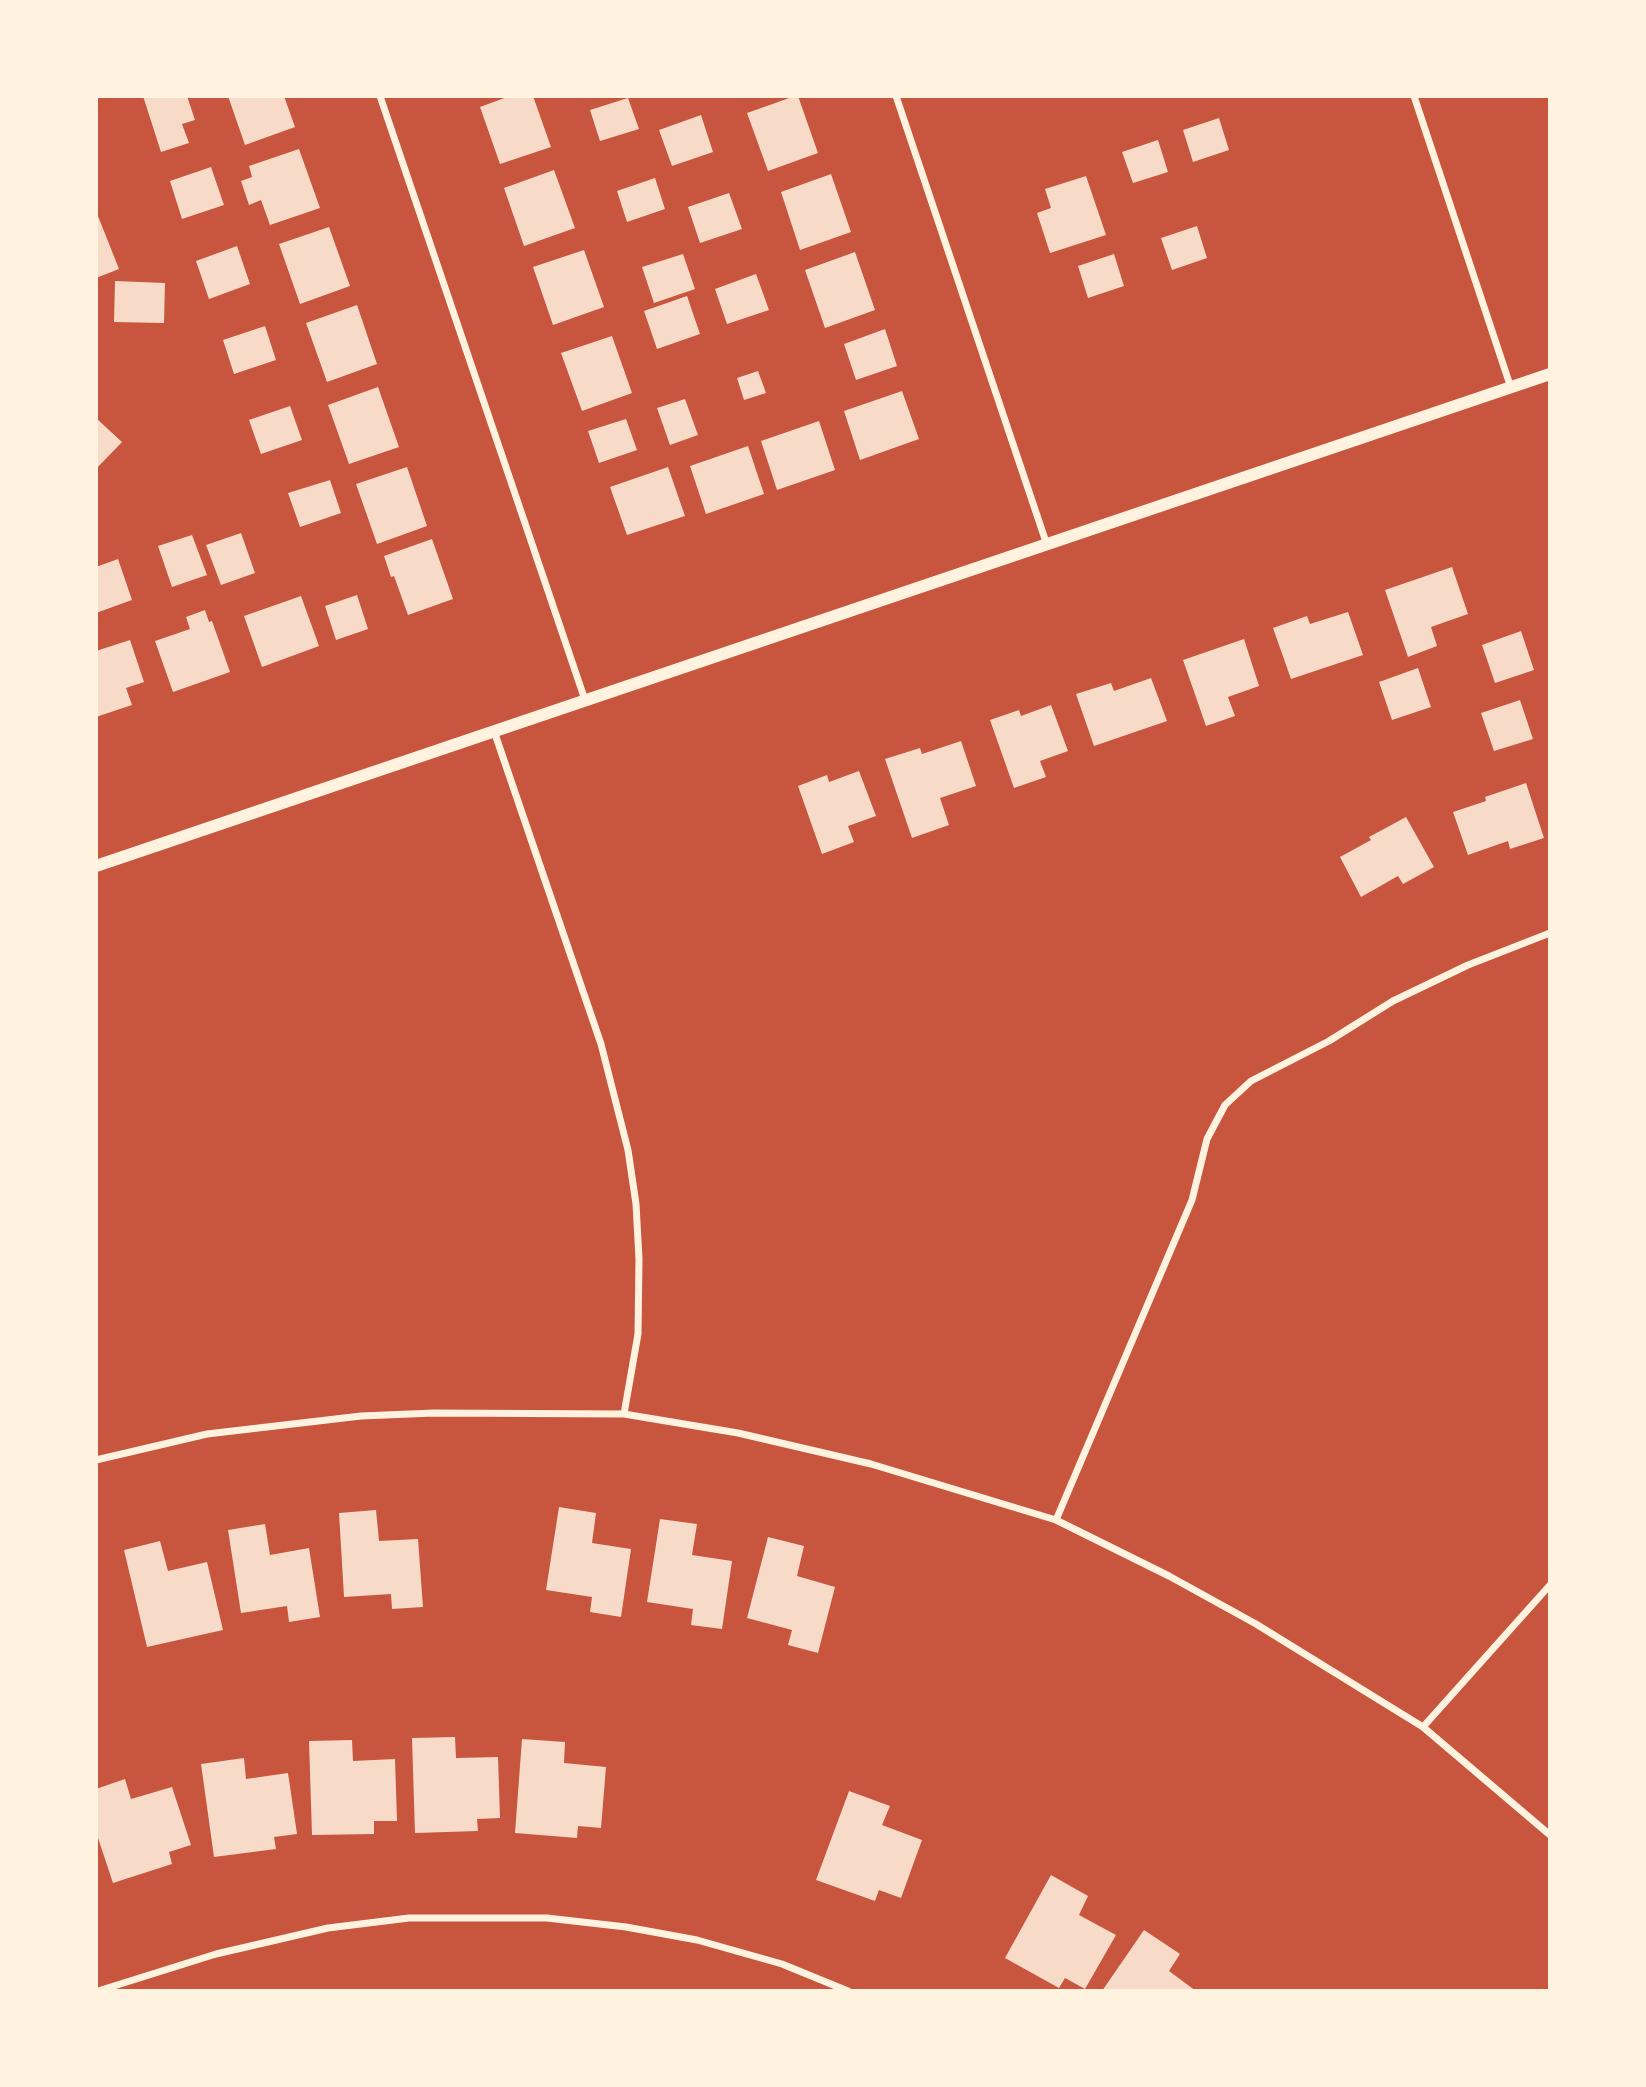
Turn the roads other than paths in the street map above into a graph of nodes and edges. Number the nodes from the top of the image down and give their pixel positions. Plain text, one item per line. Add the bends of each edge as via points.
1 (380, 96) edge
2 (896, 96) edge
3 (1414, 96) edge
4 (1550, 374) edge
5 (1511, 388) junction
6 (1047, 545) junction
7 (585, 700) junction
8 (494, 731) junction
9 (96, 866) edge
10 (1550, 933) edge
11 (624, 1414) junction
12 (96, 1460) edge
13 (1056, 1520) junction
14 (1550, 1585) edge
15 (1423, 1727) junction
16 (1550, 1835) edge
17 (98, 1991) edge
18 (848, 1991) edge

1 - 7 street
2 - 6 street
3 - 5 street
4 - 5 street
5 - 6 street
6 - 7 street
7 - 8 street
8 - 9 street
8 - 11 street via 601,1044 628,1150 639,1245 638,1334
10 - 13 street via 1393,1001 1251,1081 1225,1105 1207,1139 1192,1200
11 - 12 street via 362,1416 207,1434
11 - 13 street via 738,1433 871,1464
13 - 15 street via 1245,1618
14 - 15 street
15 - 16 street
17 - 18 street via 216,1954 328,1927 409,1918 547,1918 697,1940 782,1964

